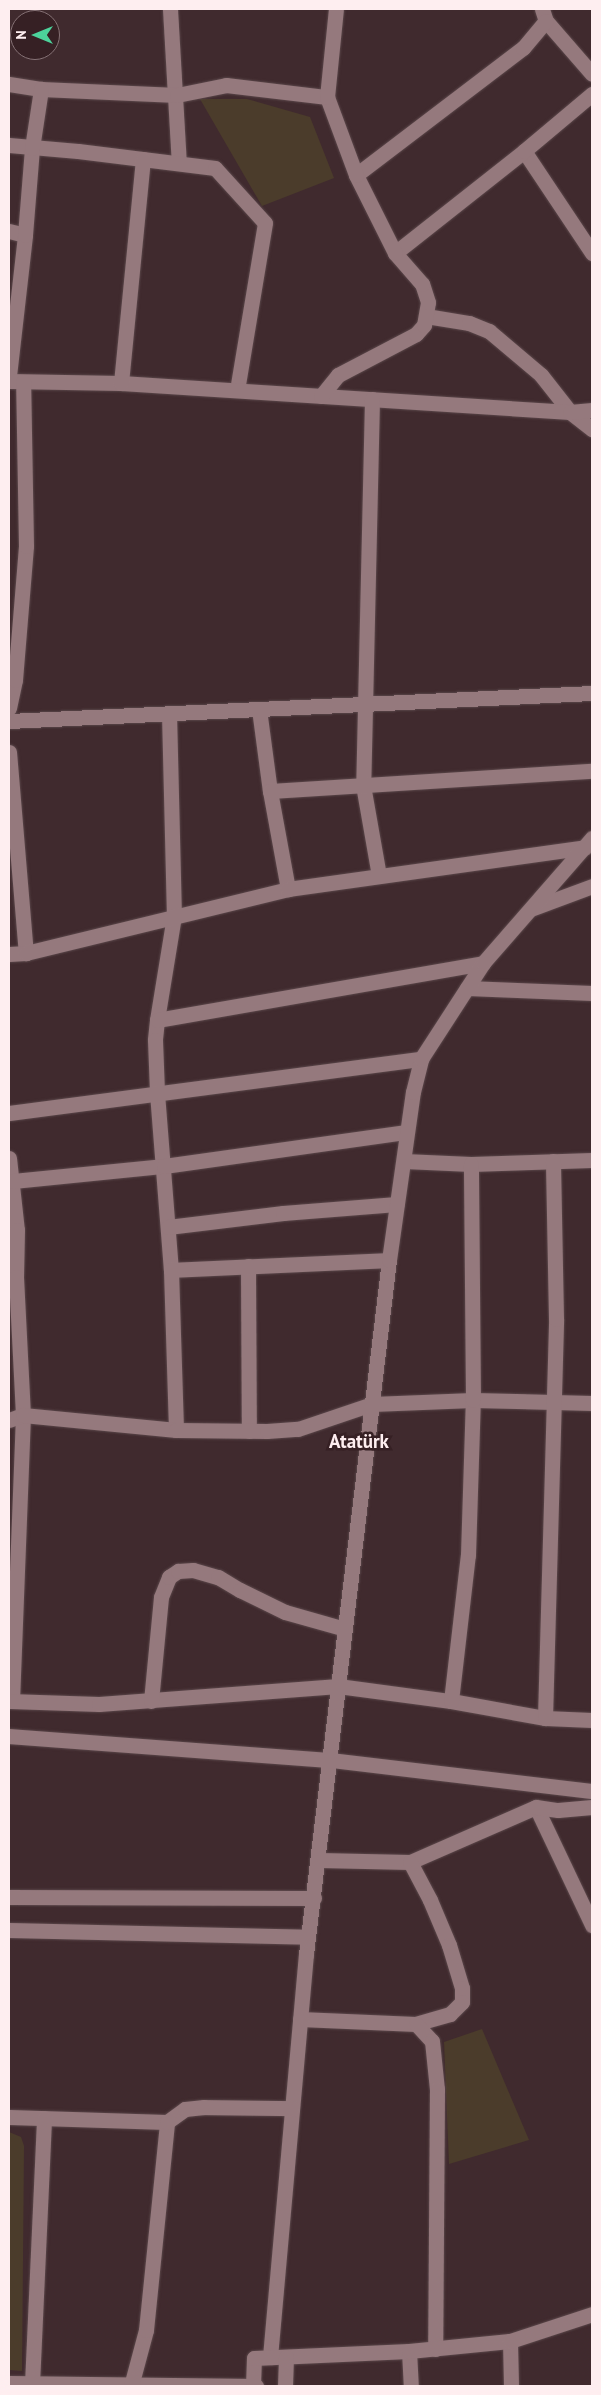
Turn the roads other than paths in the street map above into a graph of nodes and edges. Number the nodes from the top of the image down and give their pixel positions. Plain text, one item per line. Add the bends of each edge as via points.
1 (170, 9) edge
2 (336, 9) edge
3 (544, 15) edge
4 (592, 74) edge
5 (9, 84) edge
6 (41, 89) junction
7 (592, 94) edge
8 (177, 96) junction
9 (327, 97) junction
10 (9, 145) edge
11 (32, 148) junction
12 (524, 151) junction
13 (143, 159) junction
14 (179, 163) junction
15 (356, 175) junction
16 (9, 231) edge
17 (26, 234) junction
18 (592, 253) edge
19 (395, 254) junction
20 (426, 316) junction
21 (13, 380) edge
22 (121, 383) junction
23 (237, 390) junction
24 (321, 396) junction
25 (372, 399) junction
26 (592, 410) edge
27 (570, 412) junction
28 (592, 429) edge
29 (592, 693) edge
30 (365, 704) junction
31 (9, 708) edge
32 (259, 709) junction
33 (169, 714) junction
34 (9, 721) edge
35 (9, 752) edge
36 (592, 771) edge
37 (363, 785) junction
38 (270, 791) junction
39 (589, 842) edge
40 (379, 876) junction
41 (592, 886) edge
42 (288, 888) junction
43 (531, 909) junction
44 (174, 916) junction
45 (26, 952) junction
46 (9, 954) edge
47 (483, 963) junction
48 (467, 988) junction
49 (592, 994) edge
50 (156, 1020) junction
51 (421, 1058) junction
52 (157, 1093) junction
53 (9, 1113) edge
54 (407, 1132) junction
55 (9, 1158) edge
56 (592, 1160) edge
57 (404, 1161) junction
58 (553, 1161) junction
59 (471, 1164) junction
60 (164, 1166) junction
61 (13, 1181) junction
62 (397, 1204) junction
63 (168, 1227) junction
64 (389, 1260) junction
65 (248, 1266) junction
66 (171, 1270) junction
67 (12, 1277) edge
68 (473, 1400) junction
69 (553, 1402) junction
70 (592, 1403) edge
71 (372, 1404) junction
72 (23, 1415) junction
73 (9, 1420) edge
74 (176, 1430) junction
75 (249, 1431) junction
76 (345, 1629) junction
77 (338, 1686) junction
78 (451, 1700) junction
79 (11, 1701) edge
80 (151, 1701) junction
81 (545, 1718) junction
82 (592, 1720) edge
83 (9, 1736) edge
84 (330, 1760) junction
85 (592, 1791) edge
86 (536, 1807) junction
87 (592, 1807) edge
88 (319, 1860) junction
89 (410, 1862) junction
90 (9, 1897) edge
91 (314, 1898) junction
92 (592, 1925) edge
93 (9, 1930) edge
94 (308, 1936) junction
95 (300, 2020) junction
96 (416, 2024) junction
97 (292, 2108) junction
98 (9, 2117) edge
99 (44, 2118) junction
100 (167, 2122) junction
101 (592, 2314) edge
102 (510, 2341) junction
103 (435, 2350) junction
104 (409, 2351) junction
105 (270, 2357) junction
106 (286, 2357) junction
107 (9, 2383) edge
108 (32, 2384) junction
109 (131, 2385) edge
110 (254, 2386) edge
111 (285, 2386) edge
112 (411, 2386) edge
113 (511, 2386) edge

1 - 8 street
2 - 9 street
3 - 4 street
3 - 15 street via 523,48
5 - 6 street
6 - 8 street
6 - 11 street
7 - 12 street
8 - 9 street via 226,85
8 - 14 street
9 - 15 street
10 - 11 street
11 - 13 street
11 - 17 street
12 - 18 street
12 - 19 street
13 - 14 street
13 - 22 street
14 - 23 street via 215,168 265,223
15 - 19 street
16 - 17 street
17 - 21 street
19 - 20 street via 422,284 428,302
20 - 24 street via 424,325 416,334 338,375
20 - 27 street via 469,322 489,331 541,375
21 - 22 street
21 - 31 street via 26,546 15,680
22 - 23 street
23 - 24 street
24 - 25 street
25 - 27 street
25 - 30 street
26 - 27 street
27 - 28 street
29 - 30 street
30 - 32 street
30 - 37 street
32 - 33 street
32 - 38 street
33 - 34 street
33 - 44 street
35 - 45 street
36 - 37 street
37 - 38 street
37 - 40 street
38 - 42 street
39 - 40 street
39 - 43 street
40 - 42 street
41 - 43 street
42 - 44 street
43 - 47 street
44 - 45 street
44 - 50 street
45 - 46 street
47 - 48 street
47 - 50 street
48 - 49 street
48 - 51 street
50 - 52 street
51 - 52 street
51 - 54 street
52 - 53 street
52 - 60 street
54 - 57 street
54 - 60 street
55 - 61 street
56 - 58 street
57 - 59 street
57 - 62 street
58 - 59 street
58 - 69 street via 556,1311
59 - 68 street
60 - 61 street
60 - 63 street
61 - 67 street via 17,1230
62 - 63 street
62 - 64 street
63 - 66 street
64 - 65 street
64 - 71 street
65 - 66 street
65 - 75 street
66 - 74 street
67 - 72 street
68 - 69 street
68 - 71 street
68 - 78 street via 468,1555
69 - 70 street
69 - 81 street
71 - 75 street via 298,1429
71 - 76 street
72 - 73 street
72 - 74 street
72 - 79 street
74 - 75 street
76 - 77 street
76 - 80 street via 285,1612 218,1577 193,1570 178,1571 169,1577 161,1597
77 - 78 street
77 - 80 street
77 - 84 street
78 - 81 street
79 - 80 street via 99,1704
81 - 82 street
83 - 84 street
84 - 85 street
84 - 88 street
86 - 87 street via 558,1810
86 - 89 street
86 - 92 street
88 - 89 street
88 - 91 street
89 - 96 street via 441,1927 462,1988 462,2002 450,2014
90 - 91 street
91 - 94 street
93 - 94 street
94 - 95 street
95 - 96 street
95 - 97 street
96 - 103 street via 432,2041 437,2089
97 - 100 street via 204,2106 185,2109
97 - 105 street
98 - 99 street
99 - 100 street
99 - 108 street
100 - 109 street via 146,2330
101 - 102 street
102 - 103 street
102 - 113 street
103 - 104 street
104 - 106 street
104 - 112 street
105 - 106 street
105 - 110 street via 254,2358
106 - 111 street
107 - 108 street
108 - 109 street
109 - 110 street

